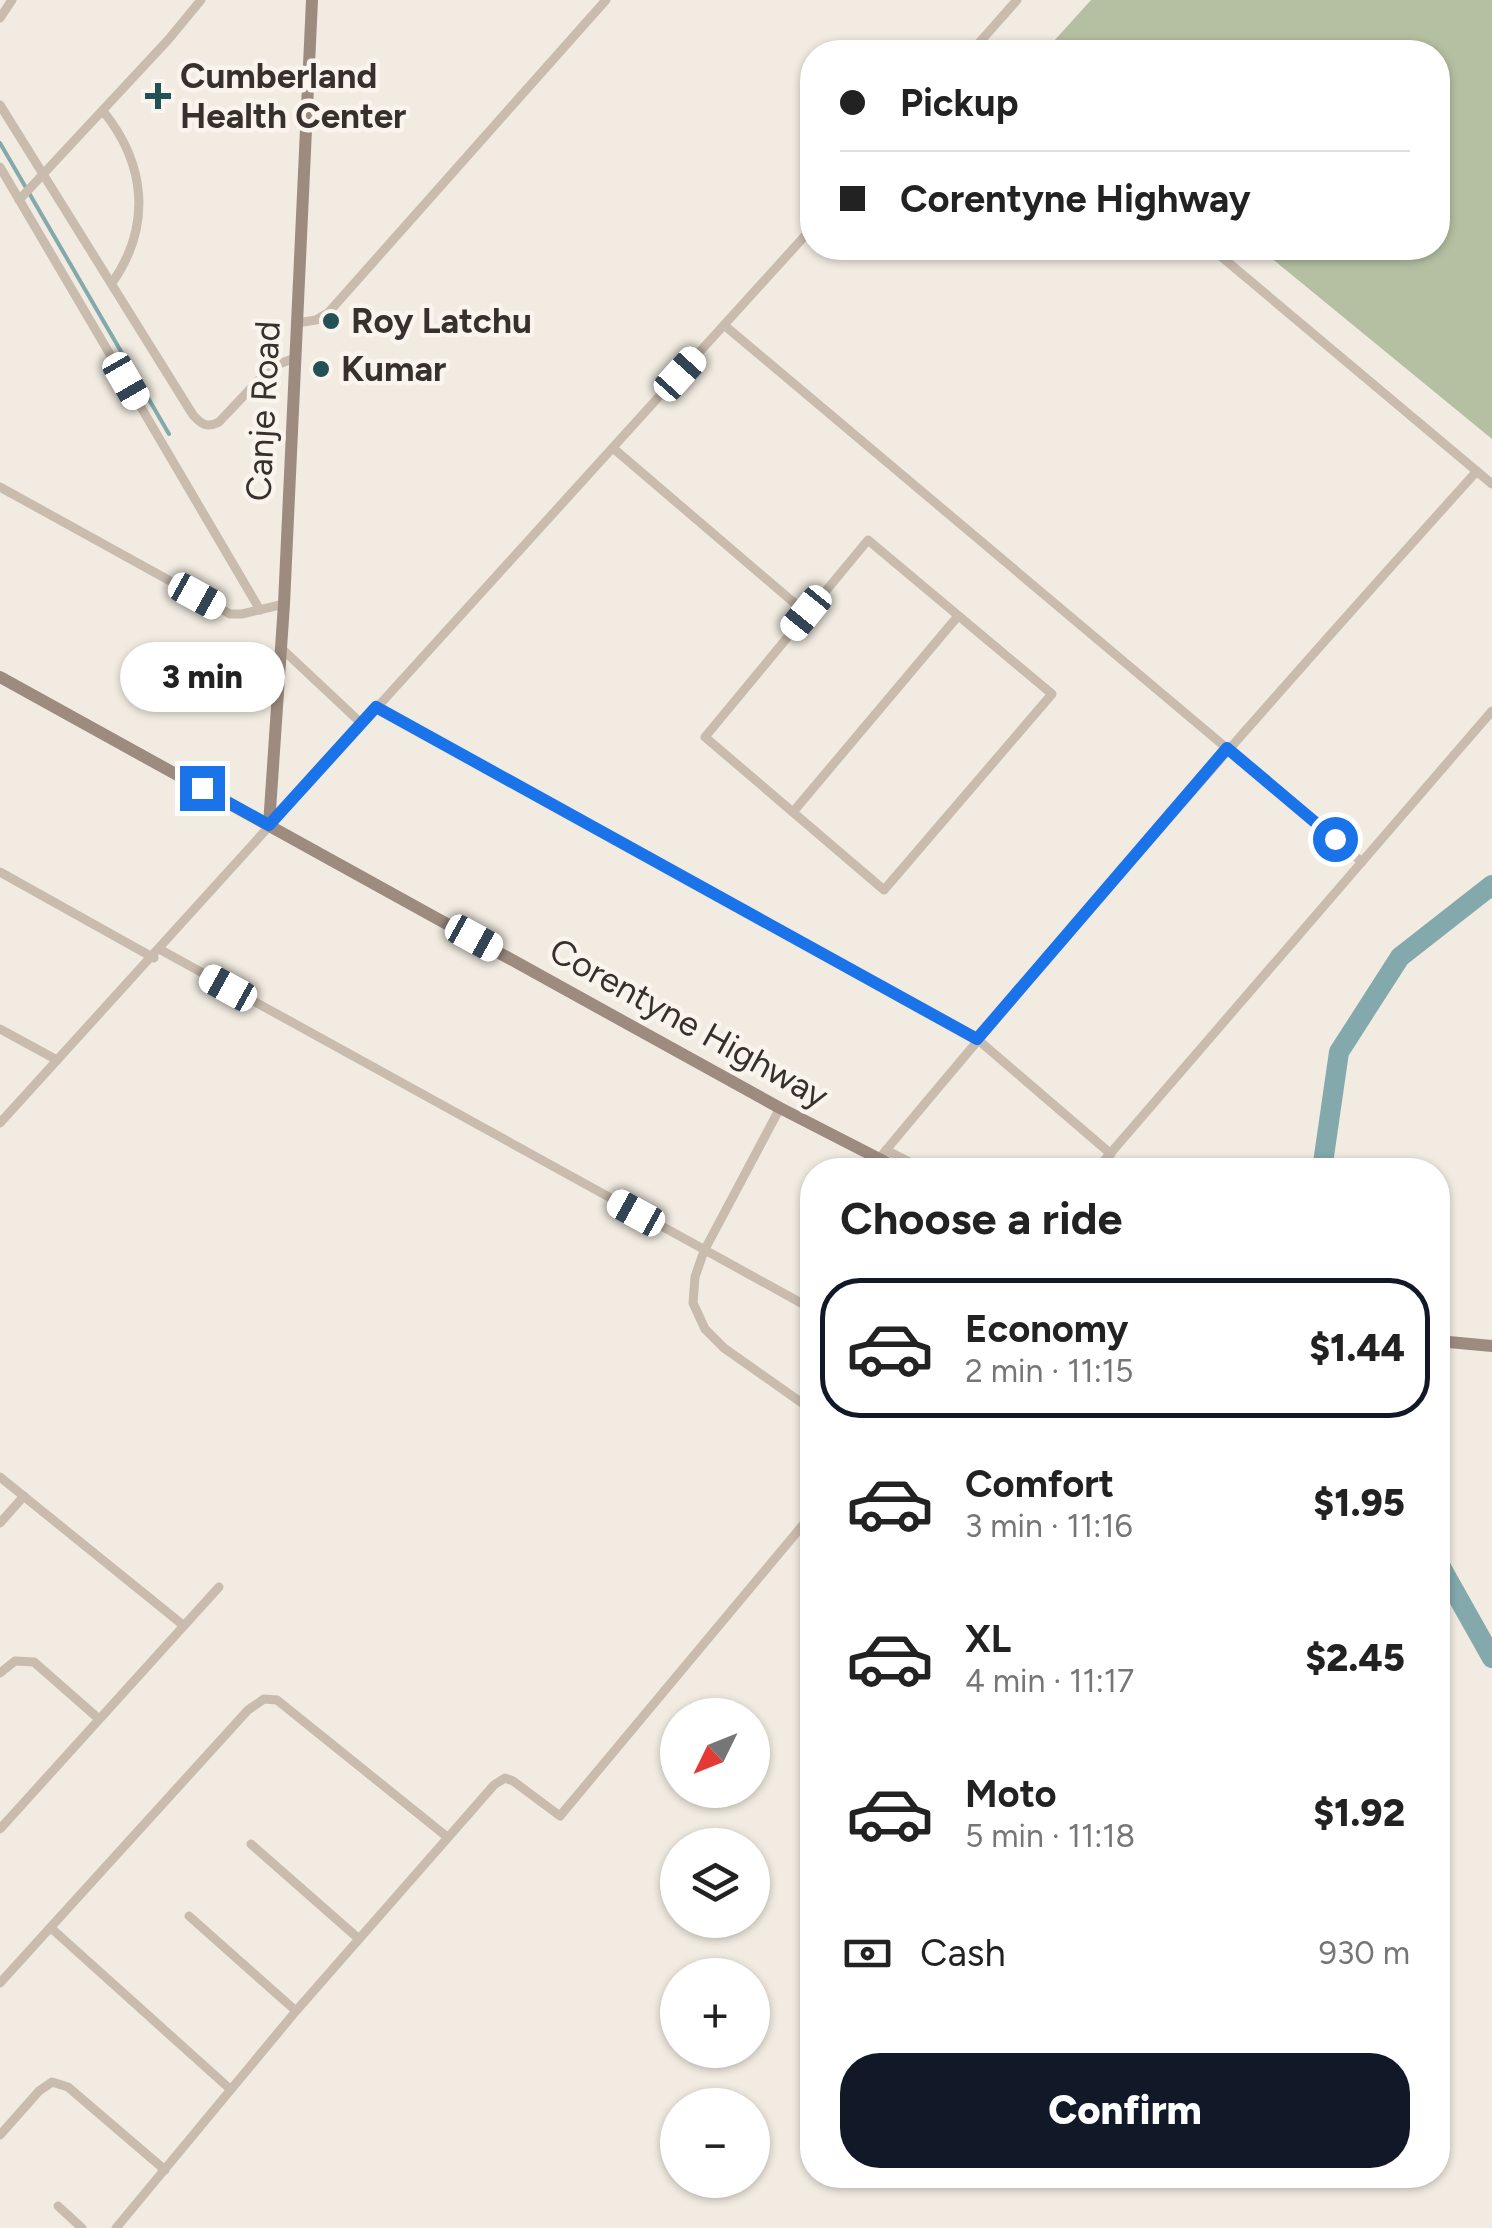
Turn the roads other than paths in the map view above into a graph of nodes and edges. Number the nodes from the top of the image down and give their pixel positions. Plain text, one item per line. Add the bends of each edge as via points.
1 (12, 0) edge
2 (200, 0) edge
3 (312, 0) edge
4 (606, 0) edge
5 (1017, 0) edge
6 (0, 18) edge
7 (984, 40) edge
8 (0, 105) edge
9 (103, 110) junction
10 (0, 168) edge
11 (42, 175) junction
12 (19, 200) junction
13 (800, 241) edge
14 (1225, 260) edge
15 (112, 283) junction
16 (297, 322) junction
17 (724, 325) junction
18 (295, 358) junction
19 (614, 448) junction
20 (1477, 471) junction
21 (1492, 484) edge
22 (0, 487) edge
23 (284, 604) junction
24 (260, 610) junction
25 (806, 613) junction
26 (958, 616) junction
27 (281, 648) junction
28 (0, 678) edge
29 (376, 707) junction
30 (1492, 711) edge
31 (361, 724) junction
32 (1227, 748) junction
33 (793, 812) junction
34 (269, 825) junction
35 (1362, 862) junction
36 (0, 872) edge
37 (157, 954) junction
38 (0, 1029) edge
39 (977, 1039) junction
40 (57, 1060) junction
41 (780, 1108) junction
42 (0, 1123) edge
43 (1111, 1154) junction
44 (881, 1155) junction
45 (885, 1158) edge
46 (890, 1158) edge
47 (1107, 1158) edge
48 (704, 1251) junction
49 (800, 1303) edge
50 (1450, 1343) edge
51 (1492, 1346) edge
52 (800, 1402) edge
53 (0, 1476) edge
54 (24, 1496) junction
55 (0, 1523) edge
56 (800, 1528) edge
57 (219, 1586) dead end
58 (184, 1625) junction
59 (0, 1673) edge
60 (99, 1719) junction
61 (0, 1829) edge
62 (446, 1836) junction
63 (251, 1844) dead end
64 (189, 1916) dead end
65 (52, 1928) junction
66 (359, 1939) junction
67 (0, 1963) edge
68 (10, 1972) junction
69 (0, 1982) edge
70 (296, 2011) junction
71 (230, 2089) junction
72 (0, 2134) edge
73 (165, 2170) junction
74 (58, 2206) dead end
75 (82, 2228) edge
76 (116, 2228) edge

1 - 6 street
2 - 9 street
3 - 16 main road, Canje Road
4 - 16 street via 328,313
5 - 7 street
8 - 11 street
9 - 11 street
9 - 15 street via 121,133 137,182 135,240
10 - 12 street
11 - 12 street
11 - 15 street
12 - 24 street
13 - 17 street
14 - 20 street
15 - 18 street via 202,425 220,422 271,367
16 - 18 main road, Canje Road
17 - 19 street
17 - 32 street
18 - 23 main road, Canje Road
19 - 25 street
19 - 29 street
20 - 21 street
20 - 32 street
22 - 24 street via 230,614
23 - 24 street
23 - 27 main road, Canje Road
25 - 26 street via 868,540
25 - 33 street via 705,737
26 - 33 street
26 - 33 street via 1052,694 884,890
27 - 31 street
27 - 34 main road, Canje Road
28 - 34 main road, Corentyne Highway
29 - 31 street
29 - 39 street
30 - 35 street
31 - 34 street
32 - 35 street
32 - 39 street
34 - 37 street
34 - 41 main road, Corentyne Highway
35 - 43 street
36 - 37 street
37 - 40 street
37 - 48 street
38 - 40 street
39 - 43 street
39 - 44 street
40 - 42 street
41 - 44 main road, Corentyne Highway
41 - 48 street
43 - 47 street
44 - 45 main road, Corentyne Highway
44 - 46 street
48 - 49 street
48 - 52 street via 694,1303 705,1330
50 - 51 main road
53 - 54 street
54 - 55 street
54 - 58 street
56 - 62 street via 560,1816 504,1778
57 - 58 street
58 - 60 street
59 - 60 street via 15,1661 34,1662
60 - 61 street
62 - 65 street via 277,1700 264,1699
62 - 66 street
63 - 66 street
64 - 70 street
65 - 68 street
65 - 71 street
66 - 70 street
67 - 68 street
68 - 69 street
70 - 71 street
71 - 73 street
72 - 73 street via 52,2082 68,2088
73 - 76 street
74 - 75 street

